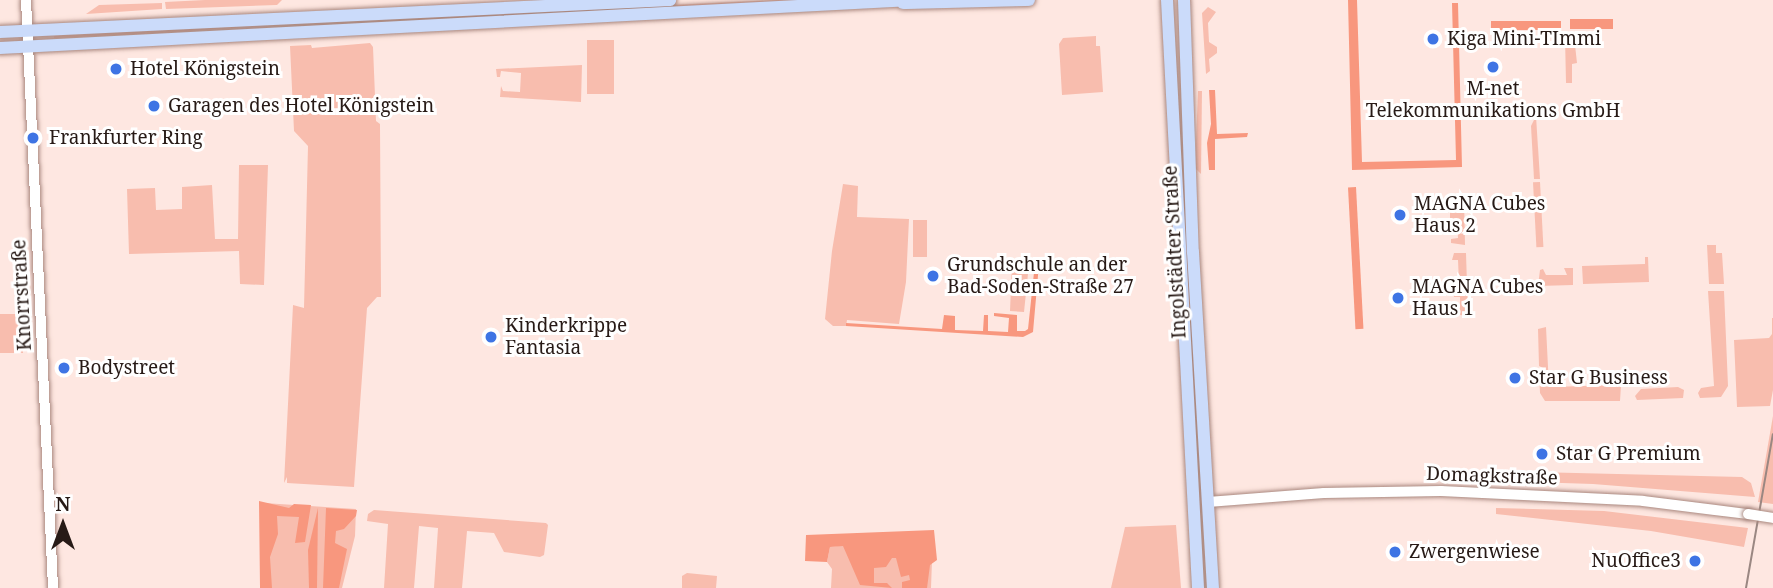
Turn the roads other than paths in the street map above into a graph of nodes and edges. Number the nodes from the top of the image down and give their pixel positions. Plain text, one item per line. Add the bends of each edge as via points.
1 (26, 0) edge
2 (670, 0) edge
3 (1029, 0) edge
4 (1167, 0) edge
5 (1184, 0) edge
6 (906, 1) edge
7 (27, 30) junction
8 (0, 32) edge
9 (28, 46) junction
10 (0, 48) edge
11 (1174, 153) junction
12 (1189, 172) junction
13 (1208, 502) junction
14 (1773, 518) edge
15 (53, 588) edge
16 (1198, 588) edge
17 (1213, 588) edge

1 - 7 street, Knorrstraße
2 - 7 main road
3 - 6 main road
4 - 11 main road, Ingolstädter Straße
5 - 12 main road, Ingolstädter Straße
6 - 9 main road
7 - 8 main road
7 - 9 street, Knorrstraße
9 - 10 main road
9 - 15 street, Knorrstraße
11 - 12 main road via 1183,155
11 - 16 main road, Ingolstädter Straße
12 - 13 main road, Ingolstädter Straße
13 - 14 street, Domagkstraße, bridge via 1324,493 1441,491 1643,501
13 - 17 main road, Ingolstädter Straße

